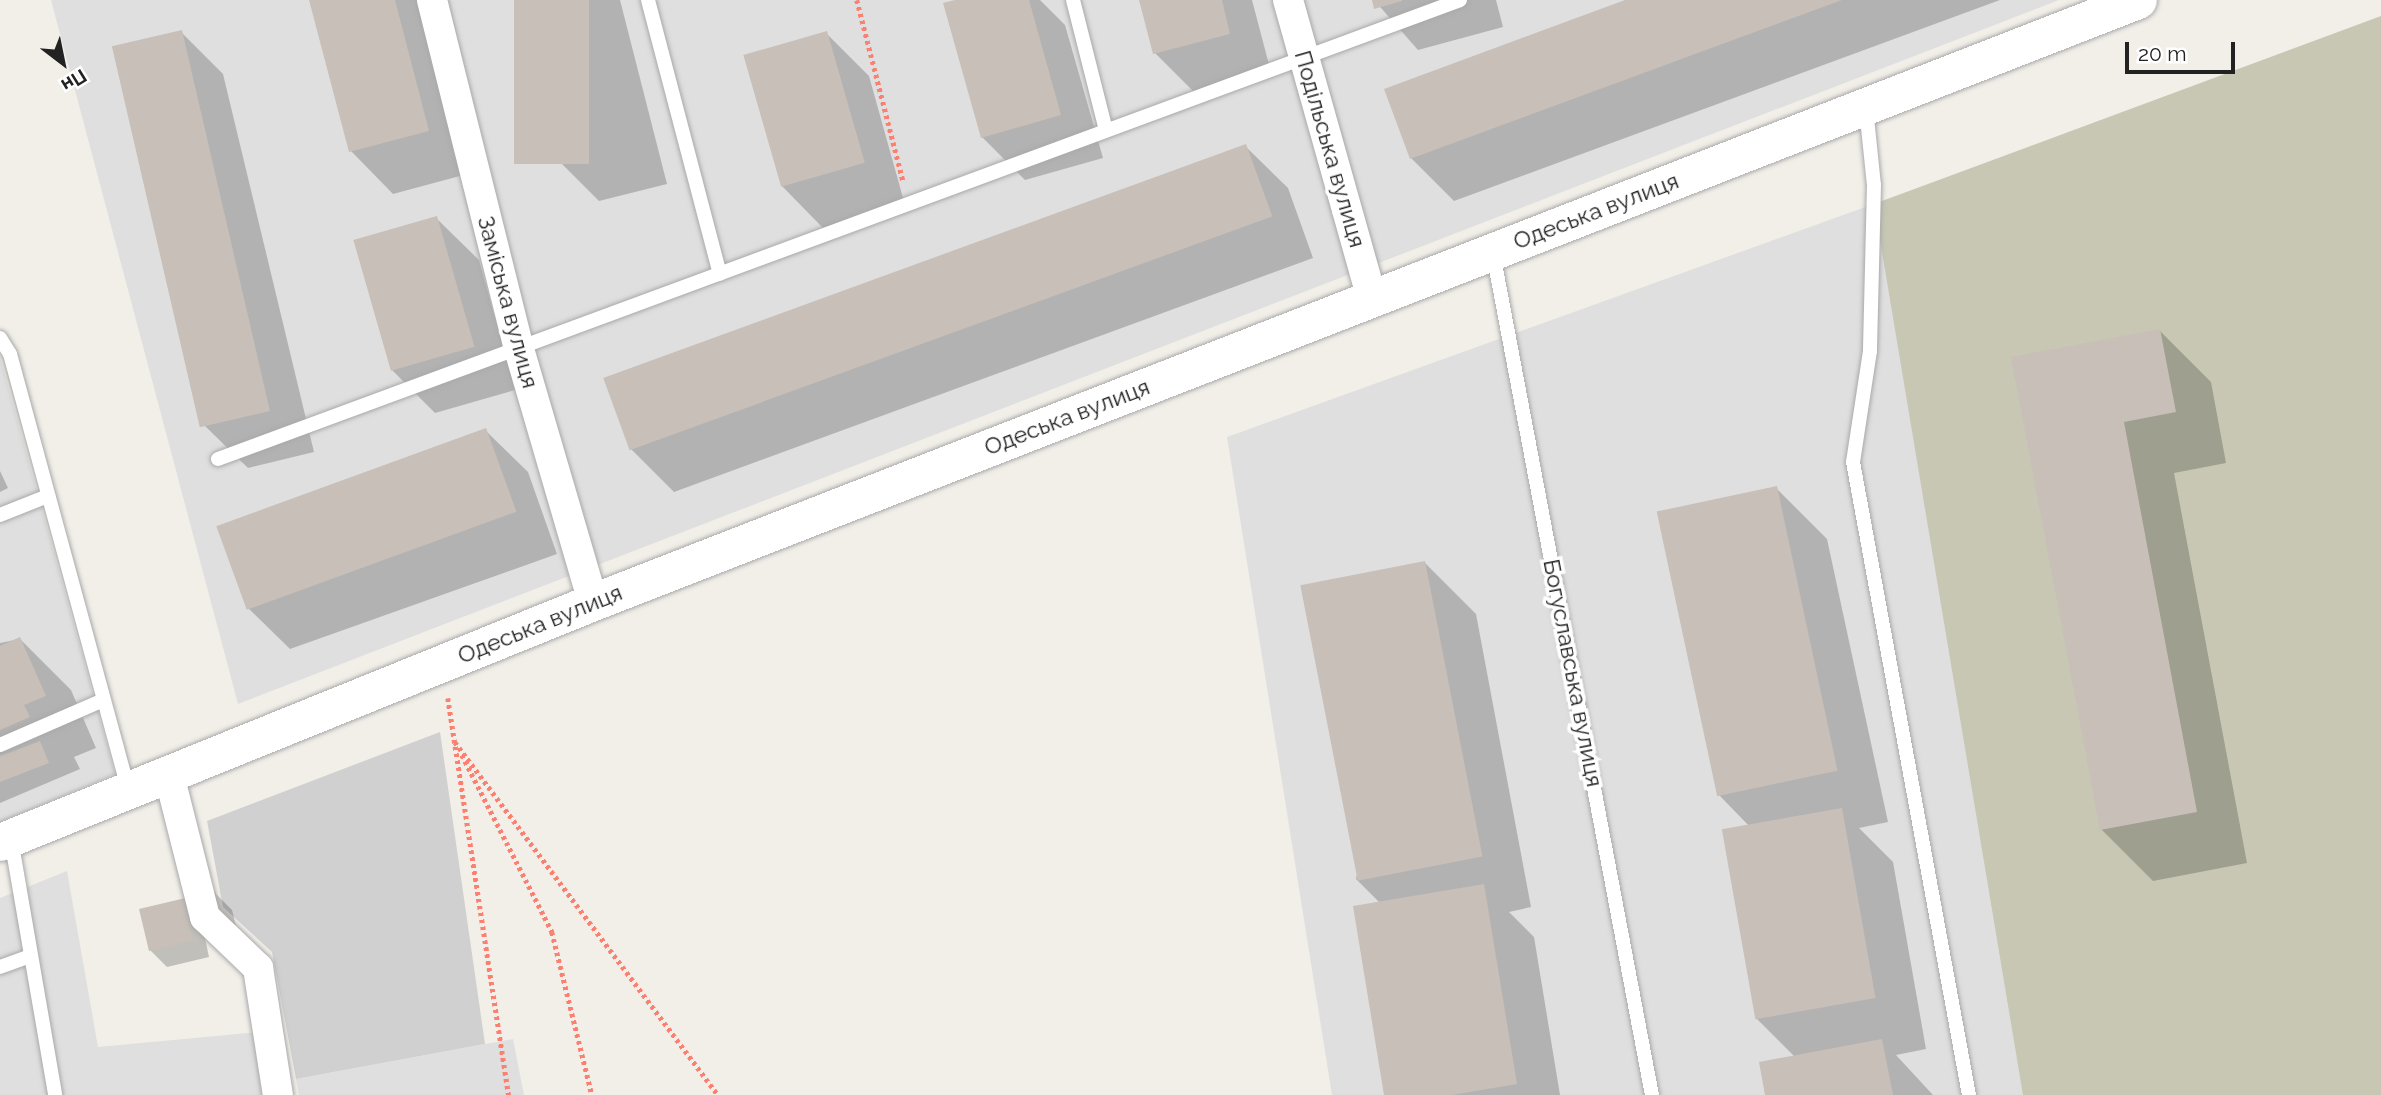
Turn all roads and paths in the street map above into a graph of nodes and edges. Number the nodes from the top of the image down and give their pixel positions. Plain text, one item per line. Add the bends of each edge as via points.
1 (432, 0) edge
2 (648, 0) edge
3 (857, 0) edge
4 (1073, 0) edge
5 (1288, 0) edge
6 (1460, 0) edge
7 (2138, 0) edge
8 (1305, 58) junction
9 (1866, 106) junction
10 (1106, 130) junction
11 (909, 204) junction
12 (1492, 251) junction
13 (720, 274) junction
14 (1372, 298) junction
15 (0, 338) edge
16 (519, 349) junction
17 (218, 459) dead end
18 (48, 496) junction
19 (0, 515) edge
20 (593, 603) junction
21 (443, 663) junction
22 (101, 701) junction
23 (455, 742) junction
24 (0, 745) edge
25 (168, 771) junction
26 (128, 788) junction
27 (6, 840) edge
28 (31, 956) junction
29 (0, 967) edge
30 (55, 1095) edge
31 (278, 1095) edge
32 (509, 1095) edge
33 (592, 1095) edge
34 (718, 1095) edge
35 (1652, 1095) edge
36 (1969, 1095) edge

1 - 16 street, Заміська вулиця
2 - 13 lane
3 - 11 path
4 - 10 lane
5 - 8 street, Подільська вулиця
6 - 8 lane
7 - 9 street, Одеська вулиця
8 - 10 lane
8 - 14 street, Подільська вулиця
9 - 12 street, Одеська вулиця
9 - 36 lane via 1874,185 1870,351 1853,463
10 - 11 lane
11 - 13 lane
12 - 14 street, Одеська вулиця
12 - 35 lane, Богуславська вулиця
13 - 16 lane
14 - 20 street, Одеська вулиця
15 - 18 lane via 10,354
16 - 17 lane
16 - 20 street, Заміська вулиця
18 - 19 lane
18 - 22 lane
20 - 21 street, Одеська вулиця
21 - 23 path
21 - 25 street, Одеська вулиця
22 - 24 lane
22 - 26 lane
23 - 32 path
23 - 33 path via 552,932
23 - 34 path
25 - 26 street, Одеська вулиця
25 - 31 street via 205,917 258,968
26 - 27 street, Одеська вулиця
27 - 28 lane
28 - 29 lane
28 - 30 lane

